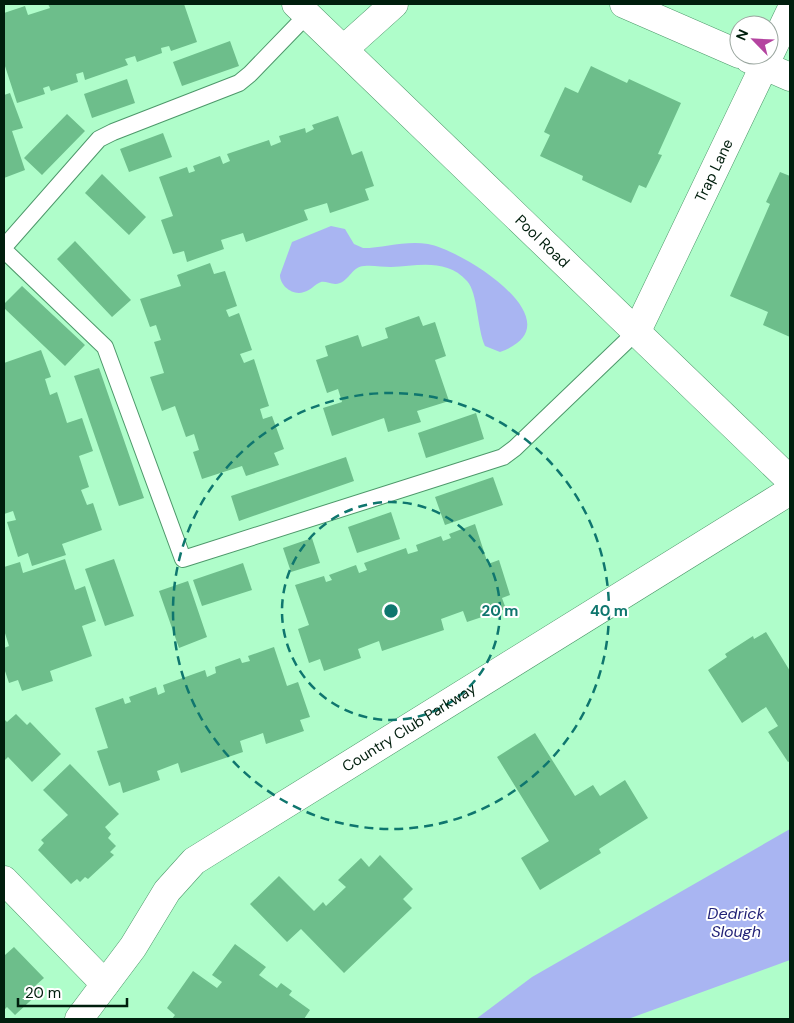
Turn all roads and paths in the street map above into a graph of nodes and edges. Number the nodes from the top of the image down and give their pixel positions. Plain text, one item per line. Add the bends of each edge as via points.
1 (394, 4) edge
2 (624, 4) edge
3 (301, 9) edge
4 (790, 12) edge
5 (344, 49) junction
6 (729, 50) edge
7 (766, 66) junction
8 (790, 77) edge
9 (4, 248) edge
10 (637, 331) junction
11 (790, 480) edge
12 (790, 491) edge
13 (4, 880) edge
14 (105, 984) junction
15 (79, 1019) edge

1 - 5 street
2 - 6 street
3 - 5 street, Pool Road
3 - 9 lane via 250,74 239,83 99,139
4 - 7 street, Trap Lane
5 - 10 street, Pool Road
7 - 8 street
7 - 10 street, Trap Lane
9 - 10 lane via 105,346 183,560 503,457
10 - 11 street, Pool Road
12 - 14 street, Country Club Parkway via 194,861 167,891 133,947
13 - 14 street
14 - 15 street, Country Club Parkway

